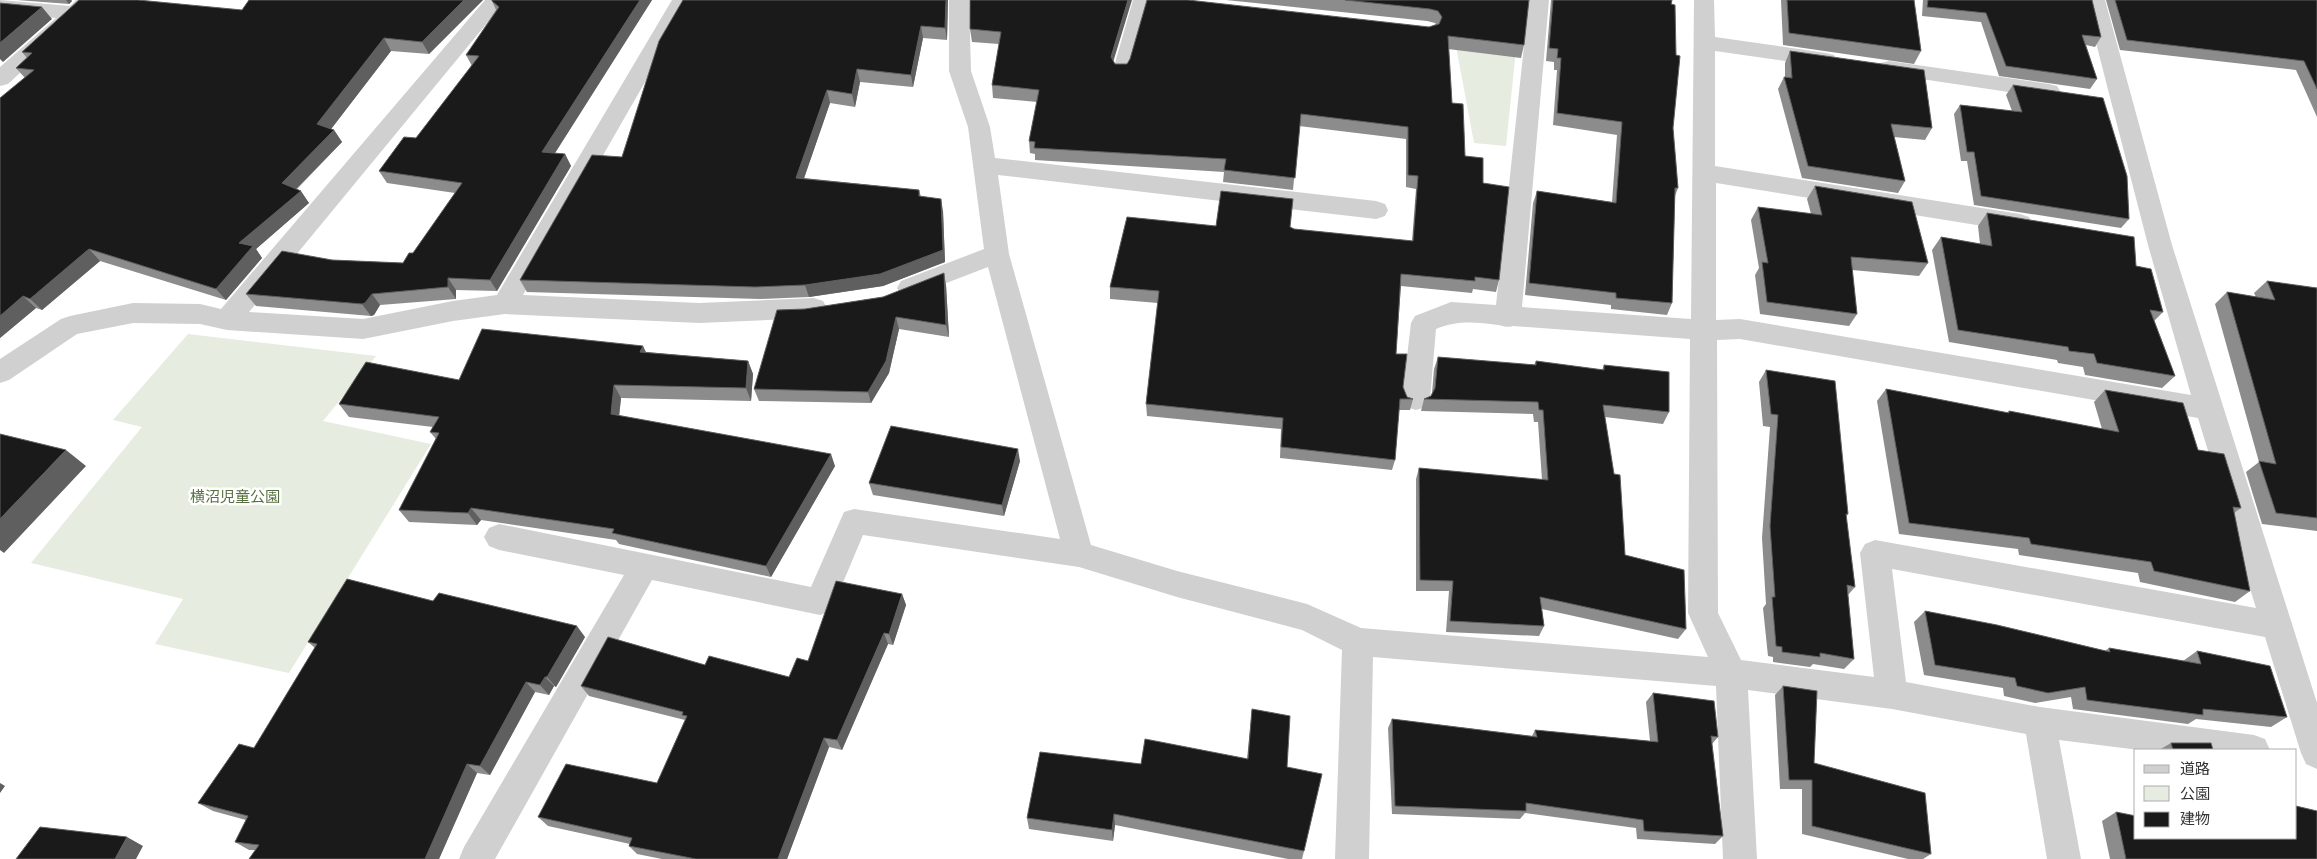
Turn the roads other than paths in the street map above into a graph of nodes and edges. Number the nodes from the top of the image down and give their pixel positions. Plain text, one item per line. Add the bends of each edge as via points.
1 (496, 0) edge
2 (682, 0) edge
3 (959, 0) edge
4 (1149, 0) edge
5 (1539, 0) edge
6 (1704, 0) edge
7 (2095, 0) edge
8 (0, 6) edge
9 (82, 6) edge
10 (1703, 42) junction
11 (1121, 70) edge
12 (0, 79) edge
13 (2074, 95) edge
14 (985, 164) junction
15 (1705, 173) junction
16 (1376, 210) dead end
17 (2044, 227) edge
18 (997, 254) junction
19 (886, 297) edge
20 (506, 304) junction
21 (838, 304) edge
22 (1508, 318) junction
23 (227, 320) junction
24 (1703, 330) junction
25 (0, 373) edge
26 (1416, 399) dead end
27 (2209, 408) junction
28 (498, 537) dead end
29 (1079, 554) junction
30 (645, 566) junction
31 (2279, 626) junction
32 (1358, 642) junction
33 (1731, 673) junction
34 (1892, 694) junction
35 (2040, 722) junction
36 (2246, 749) edge
37 (2317, 752) edge
38 (2297, 756) edge
39 (2317, 758) edge
40 (476, 859) edge
41 (1352, 859) edge
42 (1740, 859) edge
43 (2064, 859) edge

1 - 23 street
2 - 20 street
3 - 14 street via 960,71 979,127
4 - 11 lane
5 - 22 street
6 - 10 street
7 - 27 street via 2112,100 2150,244
8 - 9 street
9 - 12 street
10 - 13 street
10 - 15 street
14 - 16 street
14 - 18 street
15 - 17 street
15 - 24 street
18 - 19 street
18 - 29 street
20 - 21 street via 699,313 809,309
20 - 23 street via 363,329
22 - 24 street
22 - 26 street via 1451,312 1424,323
23 - 25 street via 200,314 133,313 70,326
24 - 27 street via 1740,329
24 - 33 street via 1703,613
27 - 31 street
28 - 30 street
29 - 30 street via 854,521 820,602
29 - 32 street via 1177,584 1308,618
30 - 40 street
31 - 34 street via 1875,553
31 - 37 street
32 - 33 street
32 - 41 street
33 - 34 street
33 - 42 street
34 - 35 street
35 - 36 street
35 - 43 street
38 - 39 street

